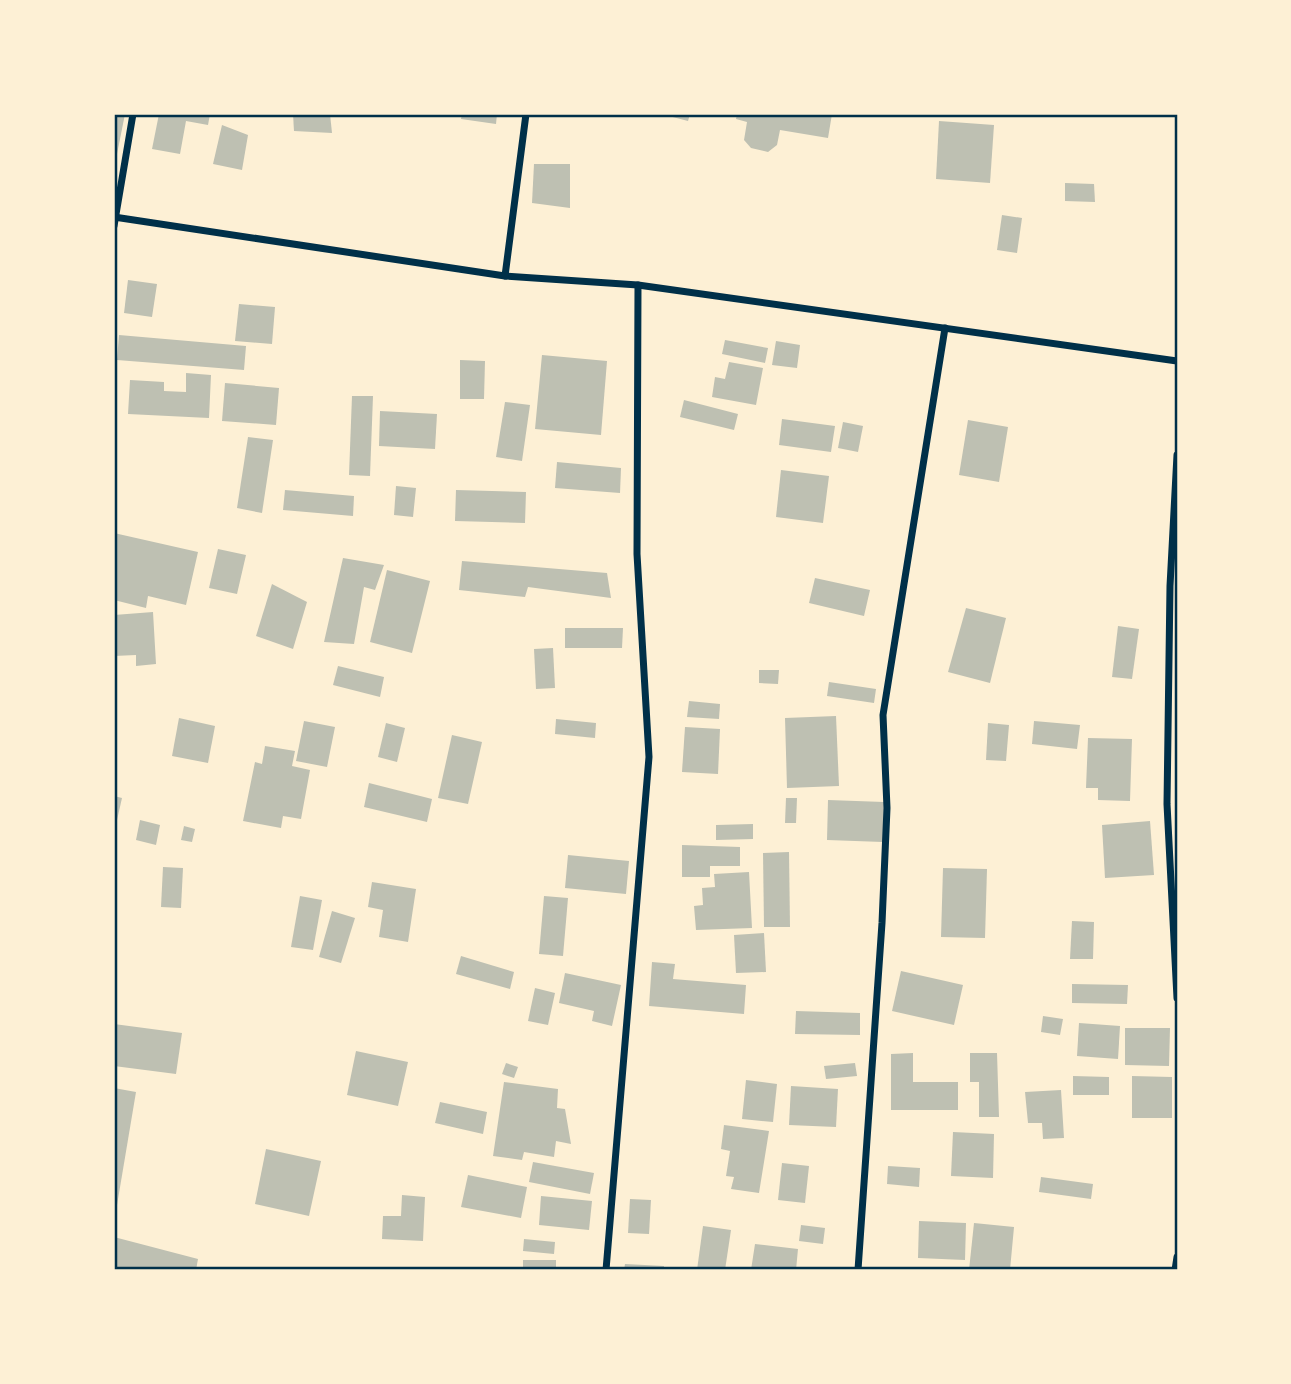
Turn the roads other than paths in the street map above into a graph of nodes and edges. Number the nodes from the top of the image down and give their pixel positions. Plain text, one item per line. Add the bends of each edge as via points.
1 (133, 114) edge
2 (526, 114) edge
3 (114, 220) edge
4 (505, 276) junction
5 (638, 285) junction
6 (945, 328) junction
7 (1177, 360) edge
8 (1177, 456) edge
9 (1175, 914) edge
10 (1177, 998) edge
11 (1177, 1258) edge
12 (606, 1270) edge
13 (858, 1270) edge
14 (1175, 1270) edge

1 - 3 street
2 - 4 street
3 - 4 street
4 - 5 street
5 - 6 street
5 - 12 street via 637,554 649,757
6 - 7 street
6 - 13 street via 883,715 887,808 882,923
8 - 9 street via 1167,804
9 - 10 street
11 - 14 street

